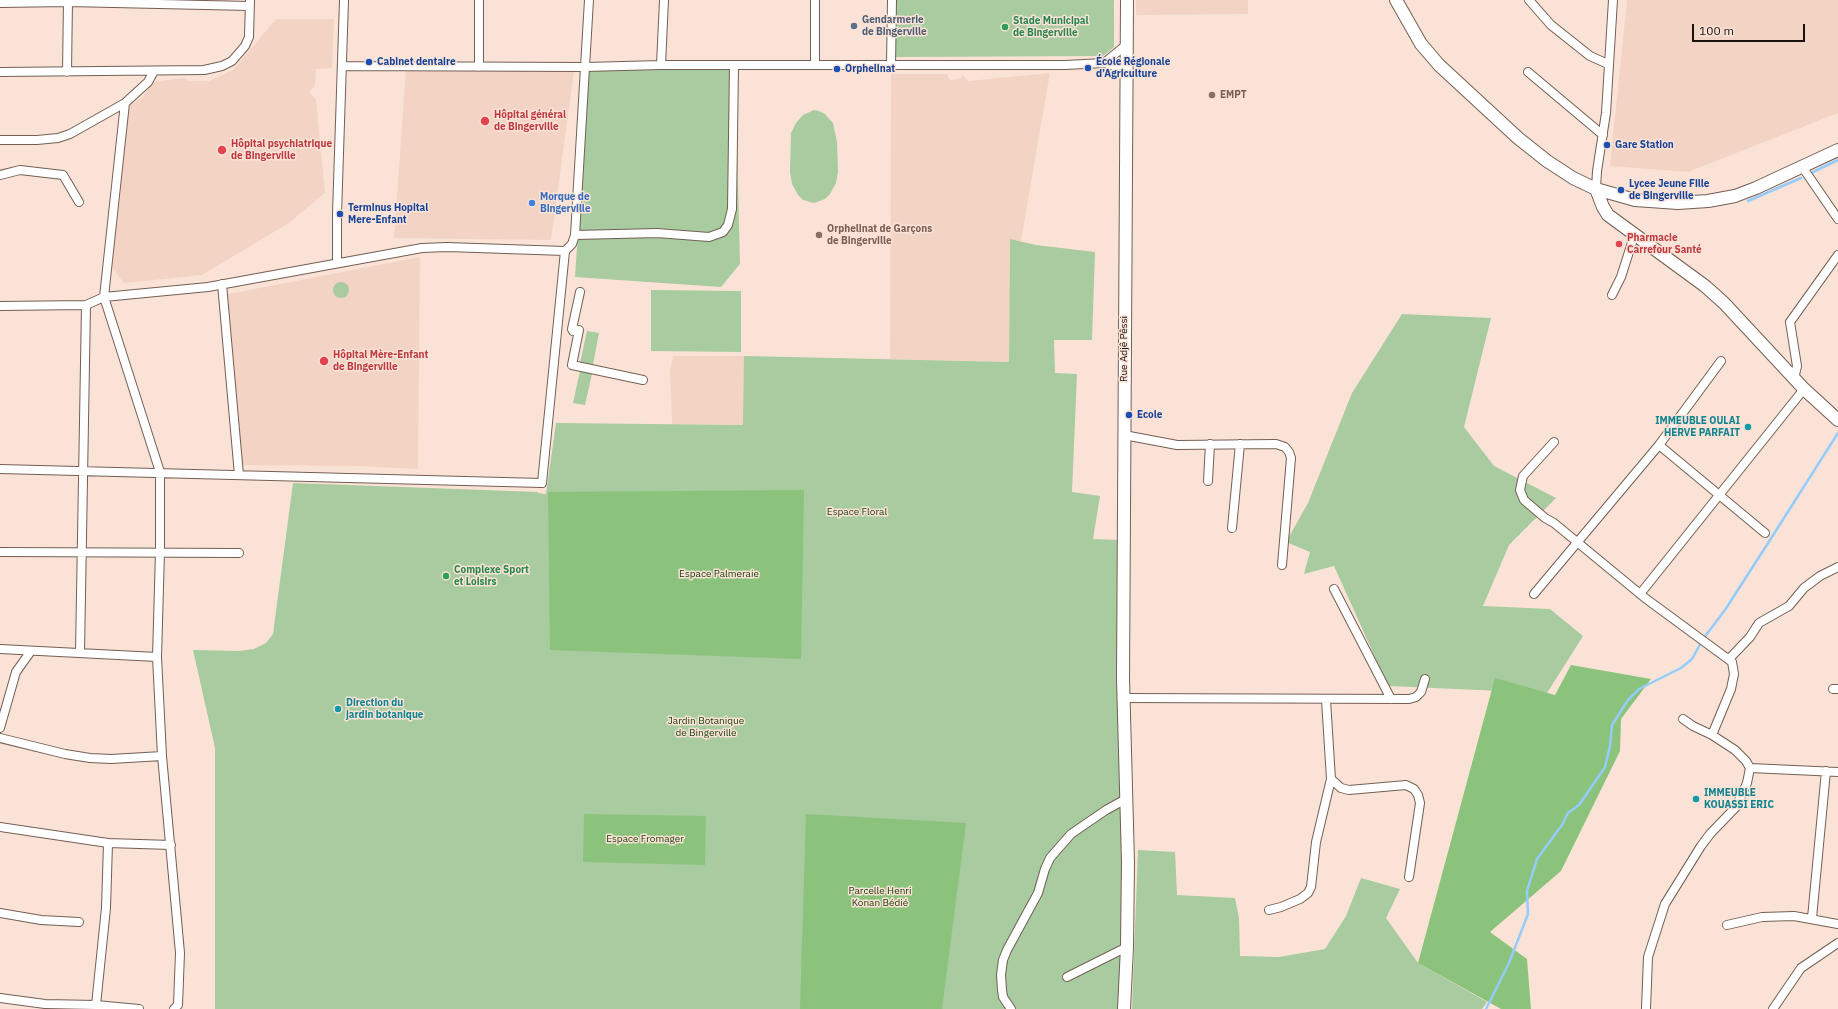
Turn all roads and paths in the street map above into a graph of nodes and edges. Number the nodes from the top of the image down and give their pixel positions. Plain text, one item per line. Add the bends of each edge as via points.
1 (344, 0) edge
2 (479, 0) edge
3 (589, 0) edge
4 (664, 0) edge
5 (815, 0) edge
6 (892, 0) edge
7 (1127, 0) edge
8 (1396, 0) edge
9 (1529, 0) edge
10 (1613, 0) edge
11 (68, 1) edge
12 (0, 3) edge
13 (250, 3) edge
14 (1126, 45) junction
15 (1104, 63) junction
16 (1608, 64) junction
17 (661, 65) junction
18 (734, 65) junction
19 (814, 65) junction
20 (891, 65) junction
21 (342, 66) junction
22 (479, 67) junction
23 (585, 67) junction
24 (154, 70) junction
25 (1126, 70) junction
26 (0, 72) edge
27 (67, 72) junction
28 (1528, 72) dead end
29 (125, 103) junction
30 (1603, 135) junction
31 (0, 140) edge
32 (1838, 150) edge
33 (1803, 168) junction
34 (0, 175) edge
35 (1596, 189) junction
36 (79, 202) dead end
37 (1838, 219) edge
38 (1635, 233) junction
39 (575, 235) junction
40 (565, 251) junction
41 (1838, 255) edge
42 (337, 262) junction
43 (222, 284) junction
44 (580, 292) dead end
45 (1612, 295) dead end
46 (104, 297) junction
47 (86, 305) junction
48 (0, 306) edge
49 (1721, 361) dead end
50 (1794, 379) junction
51 (643, 380) dead end
52 (1804, 389) junction
53 (1838, 420) edge
54 (1124, 435) junction
55 (1554, 442) dead end
56 (1210, 444) junction
57 (1240, 444) junction
58 (1659, 445) junction
59 (0, 469) edge
60 (84, 471) junction
61 (160, 472) junction
62 (239, 475) junction
63 (1208, 481) dead end
64 (1720, 495) junction
65 (1232, 528) dead end
66 (1766, 533) dead end
67 (1578, 542) junction
68 (0, 552) edge
69 (82, 552) junction
70 (160, 552) junction
71 (239, 553) dead end
72 (1282, 565) dead end
73 (1838, 567) edge
74 (1334, 588) dead end
75 (1534, 594) dead end
76 (1640, 594) junction
77 (0, 649) edge
78 (30, 651) junction
79 (80, 653) junction
80 (157, 657) junction
81 (1729, 660) junction
82 (1425, 679) dead end
83 (1123, 698) junction
84 (1326, 700) junction
85 (1390, 700) junction
86 (1683, 719) dead end
87 (0, 728) edge
88 (1712, 735) junction
89 (0, 738) edge
90 (162, 756) junction
91 (1750, 768) junction
92 (1826, 771) junction
93 (1838, 772) edge
94 (1331, 779) junction
95 (1126, 799) junction
96 (0, 827) edge
97 (108, 843) junction
98 (171, 845) junction
99 (1409, 877) dead end
100 (1269, 910) dead end
101 (0, 913) edge
102 (1812, 918) junction
103 (79, 922) dead end
104 (1838, 924) edge
105 (1727, 925) dead end
106 (1838, 943) edge
107 (1127, 947) junction
108 (1067, 977) dead end
109 (0, 998) edge
110 (97, 1007) edge
111 (139, 1009) edge
112 (174, 1009) edge
113 (1011, 1009) edge
114 (1124, 1009) edge
115 (1646, 1009) edge
116 (1773, 1009) edge

1 - 21 street
2 - 22 street
3 - 23 street
4 - 17 street
5 - 19 street
6 - 20 street
7 - 14 street, Rue Adjê Pêssi
8 - 35 street via 1421,44 1444,70 1547,161
9 - 16 street via 1551,25 1590,56
10 - 16 street
11 - 12 street
11 - 13 street
11 - 27 street
13 - 24 street via 248,37 240,53 232,61 204,70
14 - 15 street
14 - 25 street, Rue Adjê Pêssi
15 - 20 street
15 - 25 street
16 - 30 street
17 - 18 street
17 - 23 street
18 - 19 street
18 - 39 street via 732,209 728,225 723,232 709,237 657,233
19 - 20 street
21 - 22 street
21 - 42 street
22 - 23 street
23 - 39 street
24 - 27 street
24 - 29 street via 148,82
25 - 54 street, Rue Adjê Pêssi
26 - 27 street
28 - 30 street
29 - 31 street via 70,134 58,138
29 - 46 street
30 - 35 street
32 - 33 street
33 - 35 street via 1735,196 1708,201 1678,203 1635,200
33 - 37 street
34 - 36 street via 20,170 63,175
35 - 38 street via 1608,215
38 - 45 street
38 - 50 street via 1724,303
39 - 40 street via 572,244
40 - 42 street via 422,248
40 - 62 street via 542,483
41 - 50 street via 1790,322 1797,366
42 - 43 street
43 - 46 street
43 - 62 street
44 - 51 street via 572,330 579,330 572,365
46 - 47 street
46 - 61 street
47 - 48 street
47 - 60 street
49 - 58 street
50 - 52 street
52 - 53 street
52 - 64 street
54 - 56 street via 1177,445
54 - 83 street, Rue Adjê Pêssi
55 - 67 street via 1523,476 1520,490 1529,505
56 - 57 street
56 - 63 street
57 - 65 street
57 - 72 street via 1276,444 1289,452 1291,458
58 - 64 street
58 - 67 street
59 - 60 street
60 - 61 street
60 - 69 street
61 - 62 street
61 - 70 street
64 - 66 street
64 - 76 street
67 - 75 street
67 - 76 street
68 - 69 street
69 - 70 street
69 - 79 street
70 - 71 street
70 - 80 street
73 - 81 street via 1820,576 1804,588 1789,606 1760,623
74 - 85 street
76 - 81 street
77 - 78 street
78 - 79 street
78 - 87 street via 16,672
79 - 80 street
80 - 90 street
81 - 88 street via 1732,662 1734,674 1731,689
82 - 85 street via 1421,692 1416,697
83 - 84 street
83 - 95 street, Rue Adjê Pêssi
84 - 85 street
84 - 94 street
86 - 88 street
88 - 91 street via 1735,750
89 - 90 street via 90,758
90 - 98 street
91 - 92 street
91 - 115 street via 1747,783 1736,806 1701,846 1665,904 1648,957
92 - 93 street
92 - 102 street
94 - 99 street via 1341,788 1349,790 1406,785 1414,789 1420,803
94 - 100 street via 1316,842 1311,887 1300,899
95 - 107 street, Rue Adjê Pêssi
95 - 113 street via 1071,834 1050,858 1038,893 1003,960 1003,997
96 - 97 street
97 - 98 street
97 - 110 street via 106,908
98 - 112 street via 180,953 178,1005
101 - 103 street via 41,920
102 - 104 street
102 - 105 street via 1762,917
106 - 116 street via 1801,968
107 - 108 street
107 - 114 street, Rue Adjê Pêssi
109 - 110 street
110 - 111 street

